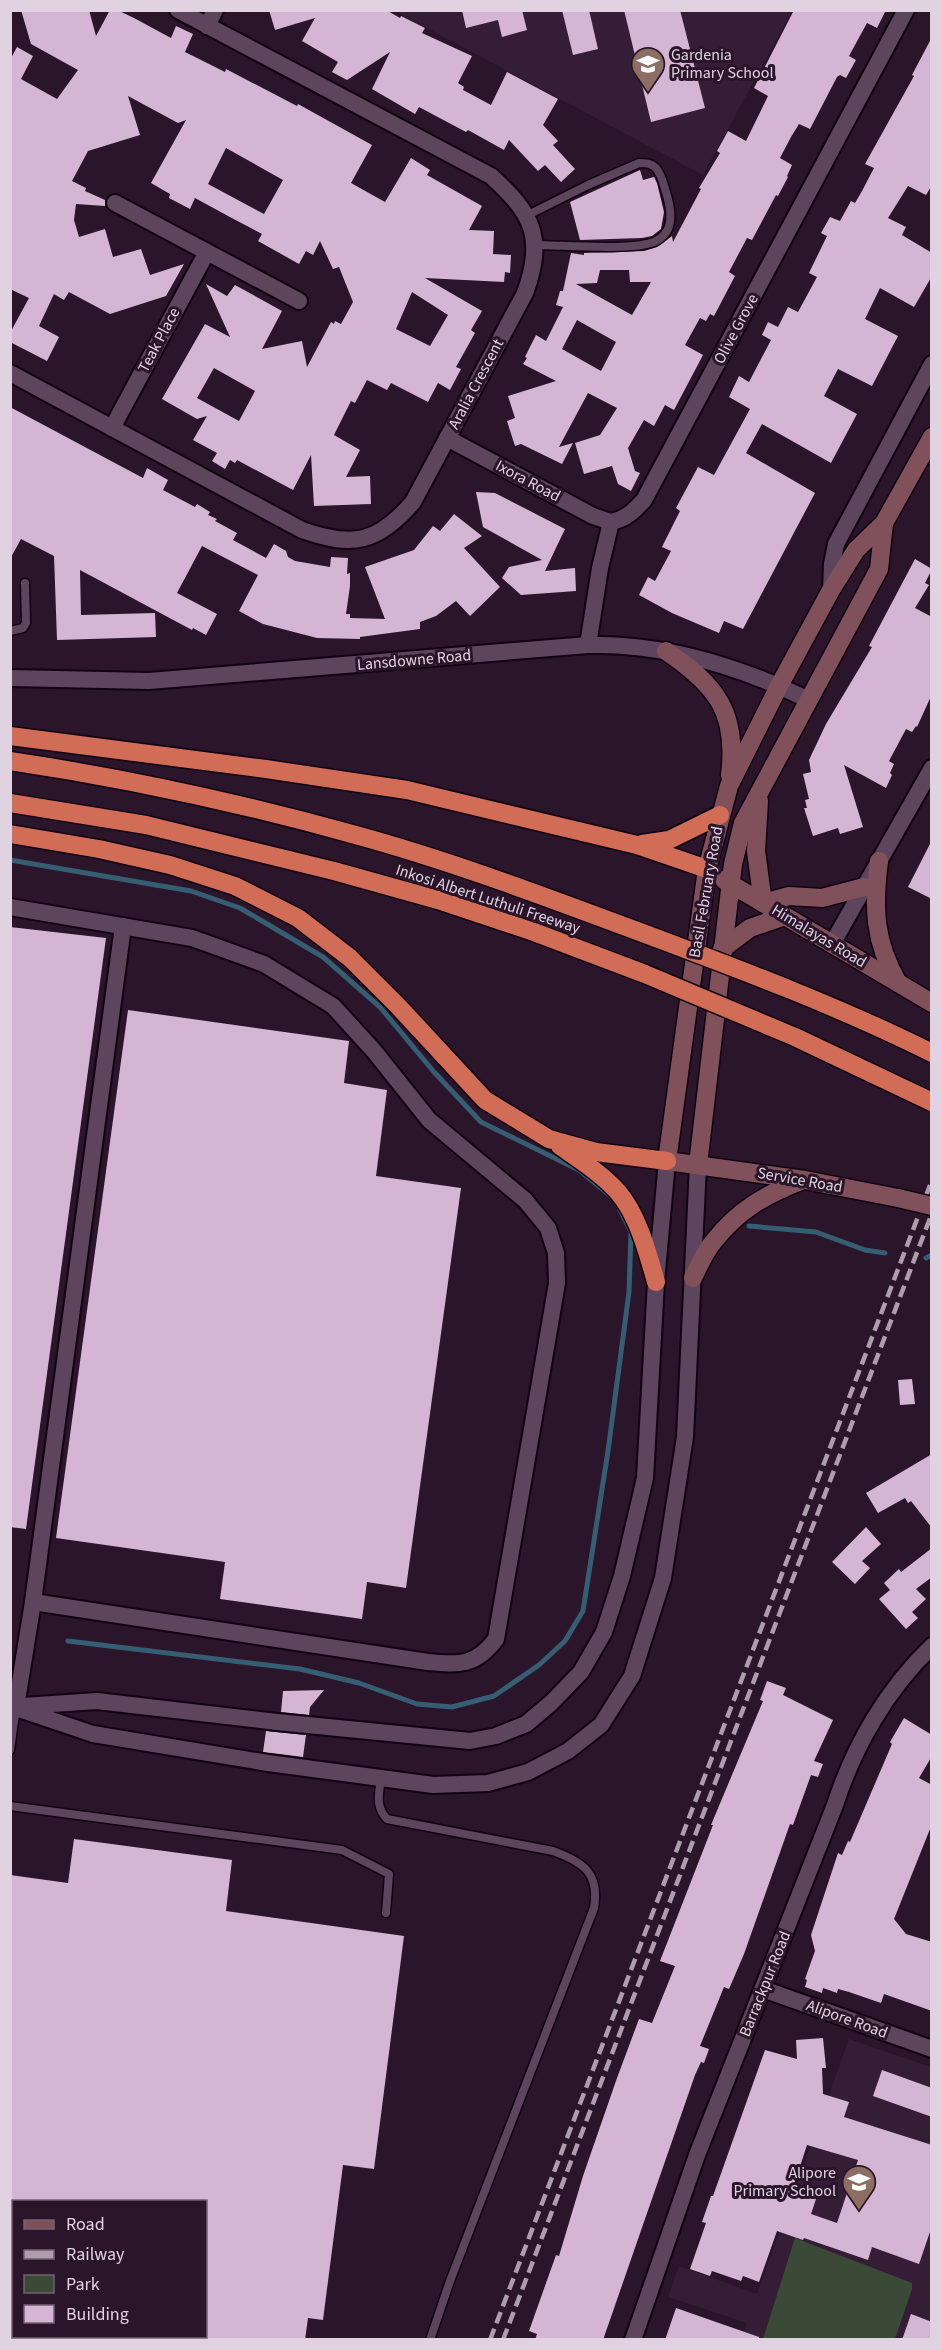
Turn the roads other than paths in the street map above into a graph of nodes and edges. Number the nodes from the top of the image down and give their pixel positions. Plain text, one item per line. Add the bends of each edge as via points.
1 (178, 10) edge
2 (216, 10) edge
3 (906, 10) edge
4 (207, 26) junction
5 (115, 203) dead end
6 (526, 216) junction
7 (534, 245) junction
8 (207, 252) junction
9 (299, 301) dead end
10 (932, 364) edge
11 (10, 373) edge
12 (112, 428) junction
13 (932, 437) edge
14 (447, 438) junction
15 (610, 522) junction
16 (884, 523) junction
17 (25, 583) dead end
18 (831, 590) junction
19 (10, 631) edge
20 (588, 645) junction
21 (666, 651) junction
22 (10, 678) edge
23 (779, 686) junction
24 (809, 700) junction
25 (10, 736) edge
26 (10, 761) edge
27 (932, 768) edge
28 (729, 786) junction
29 (759, 790) junction
30 (10, 803) edge
31 (720, 816) junction
32 (10, 834) edge
33 (637, 845) junction
34 (879, 861) junction
35 (707, 869) junction
36 (731, 885) junction
37 (864, 887) junction
38 (763, 903) junction
39 (10, 907) edge
40 (785, 916) junction
41 (123, 926) junction
42 (832, 944) junction
43 (722, 949) junction
44 (898, 983) junction
45 (932, 1003) edge
46 (932, 1053) edge
47 (932, 1102) edge
48 (549, 1138) junction
49 (667, 1161) junction
50 (698, 1165) junction
51 (805, 1180) junction
52 (932, 1206) edge
53 (693, 1278) junction
54 (656, 1282) junction
55 (33, 1602) junction
56 (932, 1646) edge
57 (14, 1706) edge
58 (10, 1750) edge
59 (381, 1778) junction
60 (10, 1806) edge
61 (386, 1913) dead end
62 (763, 1989) junction
63 (932, 2049) edge
64 (430, 2340) edge
65 (633, 2340) edge

1 - 4 street, Aralia Crescent
2 - 4 street
3 - 15 street, Olive Grove via 644,500 632,513
4 - 6 street, Aralia Crescent via 491,176
5 - 8 street
6 - 7 street, Aralia Crescent
6 - 7 lane via 639,163 648,163 661,175 670,206 670,225 656,241 621,246
7 - 14 street, Aralia Crescent via 533,269 525,294
8 - 9 street
8 - 12 street, Teak Place
10 - 18 street via 838,538
11 - 12 street, Aralia Crescent
12 - 14 street, Aralia Crescent via 302,530 326,538 355,540 376,535 396,522 413,502
13 - 16 street, Basil February Road
14 - 15 street, Ixora Road
15 - 20 street
16 - 18 street, Basil February Road via 856,550
16 - 24 street, Basil February Road via 879,569
17 - 19 lane via 27,623
18 - 23 street, Basil February Road
20 - 21 street, Lansdowne Road via 618,644
20 - 22 street, Lansdowne Road via 149,681
21 - 23 street, Lansdowne Road
21 - 28 street via 704,680 721,702 732,734
23 - 24 street, Lansdowne Road
23 - 28 street, Basil February Road
24 - 29 street, Basil February Road
25 - 33 highway via 407,790
26 - 46 highway, Inkosi Albert Luthuli Freeway, bridge via 225,802 353,834 535,893 784,986
27 - 34 street
28 - 31 street, Basil February Road
29 - 36 street, Basil February Road via 743,823
29 - 38 street via 756,851
30 - 47 highway, Inkosi Albert Luthuli Freeway, bridge via 146,825 449,904 645,974 795,1037
31 - 33 highway via 669,840
31 - 35 street, Basil February Road
32 - 48 highway via 170,866 236,886 298,918 350,958 485,1100
33 - 35 highway
34 - 37 street
34 - 44 street via 876,926
35 - 36 street, Himalayas Road
35 - 49 street, Basil February Road
36 - 38 street, Himalayas Road
36 - 43 street, Basil February Road
37 - 38 street via 822,898 789,896
37 - 42 street
38 - 40 street, Himalayas Road
39 - 41 street
40 - 42 street, Himalayas Road
40 - 43 street via 743,932
41 - 55 street
41 - 55 street via 192,938 264,964 333,1006 429,1120 525,1200 548,1228 556,1253 557,1283 496,1639 475,1659 456,1664 428,1662
42 - 44 street, Himalayas Road
43 - 50 street, Basil February Road
44 - 45 street, Himalayas Road
48 - 49 highway via 596,1152
48 - 54 highway via 591,1167 619,1193 642,1234
49 - 50 street, Service Road
49 - 54 street
50 - 51 street, Service Road
50 - 53 street
51 - 52 street, Service Road, bridge
51 - 53 street via 753,1202 713,1242
53 - 59 street via 685,1437 663,1578 632,1676 601,1725 568,1751 528,1772 488,1783 434,1785
54 - 57 street via 645,1478 622,1576 604,1632 581,1672 526,1724 470,1741 97,1701
55 - 57 street
56 - 62 street, Barrackpur Road via 888,1698 846,1773
57 - 58 lane
57 - 59 street via 93,1734
59 - 64 lane via 378,1803 387,1819 553,1851 584,1866 596,1893 594,1908
60 - 61 lane via 342,1850 389,1875
62 - 63 street, Alipore Road
62 - 65 street, Barrackpur Road via 697,2155

